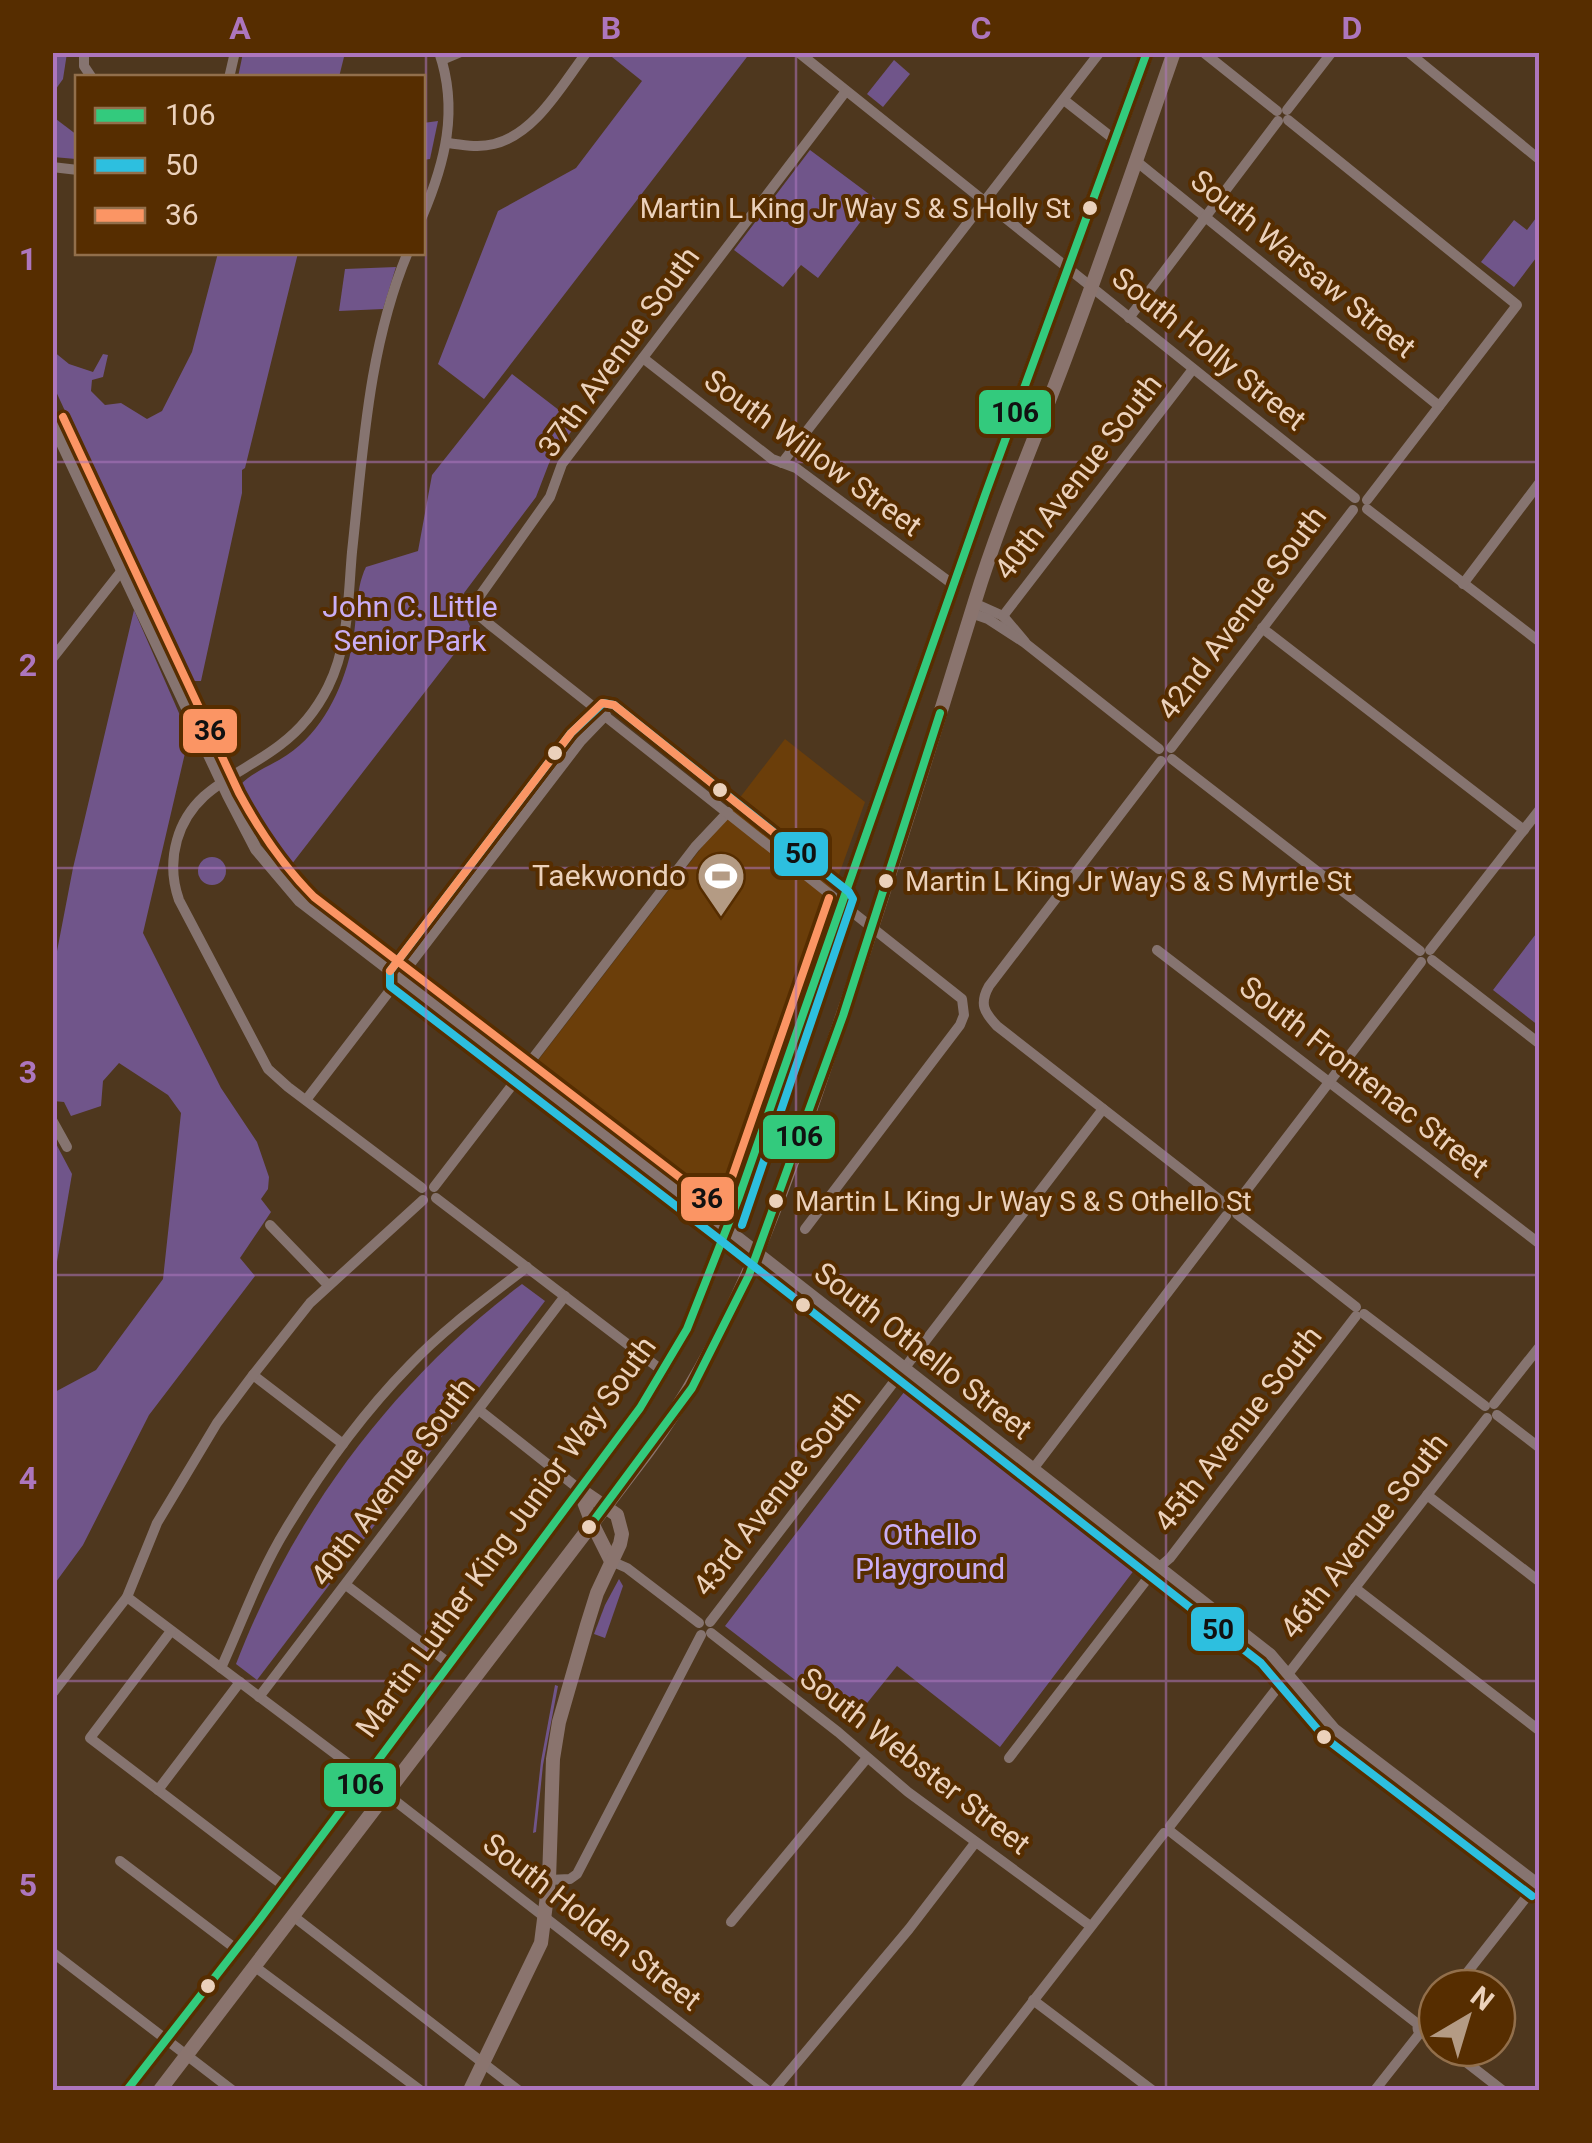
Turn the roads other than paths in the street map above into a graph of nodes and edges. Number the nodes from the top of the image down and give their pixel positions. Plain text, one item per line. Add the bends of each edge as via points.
1 (460, 52) edge
2 (588, 52) edge
3 (798, 52) edge
4 (1100, 52) edge
5 (1146, 52) edge
6 (1174, 52) edge
7 (1203, 52) edge
8 (1332, 52) edge
9 (1408, 52) edge
10 (441, 56) edge
11 (846, 91) junction
12 (1064, 100) junction
13 (1282, 116) junction
14 (1114, 140) junction
15 (448, 143) junction
16 (1540, 160) edge
17 (1136, 161) junction
18 (984, 201) junction
19 (425, 210) edge
20 (1206, 217) junction
21 (407, 255) edge
22 (1068, 269) junction
23 (1092, 288) junction
24 (1129, 318) junction
25 (642, 358) junction
26 (1193, 368) junction
27 (1439, 406) junction
28 (52, 422) edge
29 (782, 463) junction
30 (1540, 482) edge
31 (1360, 504) junction
32 (123, 568) junction
33 (1462, 584) junction
34 (955, 586) junction
35 (973, 608) junction
36 (1002, 616) junction
37 (1262, 628) junction
38 (1540, 642) edge
39 (1026, 643) junction
40 (52, 659) edge
41 (606, 716) junction
42 (1166, 754) junction
43 (221, 781) junction
44 (1540, 809) edge
45 (728, 812) junction
46 (1524, 830) junction
47 (841, 902) junction
48 (873, 926) junction
49 (1157, 950) dead end
50 (1426, 956) junction
51 (400, 979) junction
52 (1540, 1044) edge
53 (522, 1074) junction
54 (1329, 1081) junction
55 (306, 1100) junction
56 (1103, 1108) junction
57 (52, 1120) edge
58 (67, 1146) dead end
59 (429, 1193) junction
60 (1231, 1209) junction
61 (270, 1225) dead end
62 (805, 1228) dead end
63 (727, 1229) junction
64 (1540, 1244) edge
65 (757, 1254) junction
66 (527, 1268) junction
67 (328, 1285) junction
68 (565, 1296) junction
69 (1359, 1312) junction
70 (1540, 1346) edge
71 (904, 1368) junction
72 (664, 1372) junction
73 (253, 1375) junction
74 (479, 1410) junction
75 (1491, 1411) junction
76 (343, 1444) junction
77 (1540, 1448) edge
78 (1032, 1469) junction
79 (580, 1488) junction
80 (1427, 1495) junction
81 (606, 1506) junction
82 (592, 1523) junction
83 (611, 1561) junction
84 (1159, 1568) junction
85 (1540, 1582) edge
86 (346, 1585) junction
87 (1355, 1588) junction
88 (127, 1597) junction
89 (705, 1628) junction
90 (171, 1631) junction
91 (450, 1664) junction
92 (221, 1668) junction
93 (1287, 1674) junction
94 (240, 1682) junction
95 (52, 1694) edge
96 (259, 1698) junction
97 (1540, 1732) edge
98 (867, 1758) junction
99 (1009, 1758) dead end
100 (366, 1778) junction
101 (158, 1790) junction
102 (385, 1793) junction
103 (1168, 1831) junction
104 (974, 1843) junction
105 (120, 1861) dead end
106 (549, 1880) junction
107 (1539, 1884) edge
108 (284, 1886) junction
109 (292, 1916) junction
110 (545, 1918) junction
111 (732, 1922) dead end
112 (1090, 1926) junction
113 (236, 1950) junction
114 (52, 1952) edge
115 (254, 1966) junction
116 (1471, 1968) edge
117 (1034, 2000) junction
118 (1417, 2024) edge
119 (166, 2040) junction
120 (1417, 2041) edge
121 (187, 2056) junction
122 (483, 2063) junction
123 (1474, 2068) edge
124 (126, 2090) edge
125 (160, 2090) edge
126 (232, 2090) edge
127 (420, 2090) edge
128 (470, 2090) edge
129 (518, 2090) edge
130 (771, 2090) edge
131 (964, 2090) edge
132 (1152, 2090) edge
133 (1375, 2090) edge
134 (1502, 2090) edge

1 - 10 street
2 - 15 street via 516,135 490,145
3 - 11 street, South Holly Street
4 - 12 street
5 - 14 main road, Martin Luther King Junior Way South
6 - 17 main road, Martin Luther King Junior Way South
7 - 13 street
8 - 13 street
9 - 16 street
10 - 15 street
11 - 18 street, South Holly Street
11 - 25 street, 37th Avenue South
12 - 14 street
12 - 18 street
13 - 20 street
13 - 27 street, 42nd Avenue South via 1517,305
14 - 22 main road, Martin Luther King Junior Way South
15 - 19 street
17 - 20 street, South Warsaw Street
17 - 23 main road, Martin Luther King Junior Way South
18 - 22 street, South Holly Street
18 - 29 street
20 - 24 street
20 - 27 street, South Warsaw Street
21 - 43 street via 376,357 346,625 334,673 292,735
22 - 23 street, South Holly Street
22 - 34 main road, Martin Luther King Junior Way South
23 - 24 street, South Holly Street
23 - 35 main road, Martin Luther King Junior Way South
24 - 26 street, South Holly Street
25 - 29 street, South Willow Street
25 - 41 street, 37th Avenue South via 562,464 550,498 476,598 475,609 489,624
26 - 31 street, South Holly Street
26 - 36 street, 40th Avenue South
27 - 31 street, 42nd Avenue South
28 - 32 street, South Othello Street
29 - 34 street, South Willow Street
30 - 33 street
31 - 33 street, South Holly Street
31 - 37 street, 42nd Avenue South
32 - 40 street
32 - 43 street, South Othello Street
33 - 38 street, South Holly Street
34 - 47 main road, Martin Luther King Junior Way South
35 - 36 street
35 - 39 street
35 - 48 main road, Martin Luther King Junior Way South
36 - 39 street
37 - 42 street, 42nd Avenue South
37 - 46 street
39 - 42 street
41 - 45 street
41 - 51 street via 580,741
42 - 50 street
42 - 56 street, 42nd Avenue South via 982,1002 997,1026
43 - 51 street, South Othello Street via 268,866 300,901
43 - 55 street via 184,820 173,861 175,888 261,1058
44 - 46 street
45 - 47 street
45 - 53 street
46 - 50 street
47 - 48 street
47 - 63 main road, Martin Luther King Junior Way South
48 - 62 street via 956,991 964,1010 960,1025
48 - 65 main road, Martin Luther King Junior Way South
49 - 54 street, South Frontenac Street
50 - 52 street
50 - 54 street
51 - 53 street, South Othello Street
51 - 55 street
53 - 59 street
53 - 63 street, South Othello Street
54 - 60 street
54 - 64 street, South Frontenac Street
55 - 59 street
56 - 60 street
56 - 71 street, 43rd Avenue South
57 - 58 street
59 - 66 street
59 - 67 street
60 - 69 street
60 - 78 street
61 - 67 street
63 - 65 street, South Othello Street
63 - 72 main road, Martin Luther King Junior Way South
65 - 71 street, South Othello Street
65 - 81 main road, Martin Luther King Junior Way South via 697,1380
66 - 68 street
66 - 76 street via 410,1365
67 - 73 street
68 - 72 street
68 - 74 street, 40th Avenue South
69 - 75 street
69 - 84 street, 45th Avenue South
70 - 75 street, 46th Avenue South
71 - 78 street, South Othello Street
71 - 89 street, 43rd Avenue South
72 - 79 main road, Martin Luther King Junior Way South
73 - 76 street
73 - 88 street via 166,1507
74 - 79 street
74 - 86 street, 40th Avenue South
75 - 77 street
75 - 80 street, 46th Avenue South
76 - 92 street via 284,1531
78 - 84 street, South Othello Street
79 - 81 main road
79 - 82 main road
79 - 91 main road, Martin Luther King Junior Way South
80 - 85 street
80 - 87 street, 46th Avenue South
81 - 82 main road, Martin Luther King Junior Way South
81 - 83 main road via 617,1515 622,1534
82 - 83 main road
82 - 102 main road, Martin Luther King Junior Way South
83 - 89 street, South Webster Street
83 - 106 main road via 560,1722 550,1790
84 - 93 street, South Othello Street
84 - 99 street, 45th Avenue South
86 - 91 street
86 - 96 street, 40th Avenue South
87 - 93 street, 46th Avenue South
87 - 97 street
88 - 90 street
88 - 95 street
89 - 98 street, South Webster Street
89 - 106 street, 43rd Avenue South via 577,1874
90 - 92 street
90 - 101 street via 90,1738
91 - 100 main road, Martin Luther King Junior Way South
92 - 94 street
93 - 103 street, 46th Avenue South
93 - 107 street, South Othello Street via 1334,1729
94 - 96 street
94 - 101 street
96 - 100 street
98 - 104 street, South Webster Street
98 - 111 street
100 - 108 main road, Martin Luther King Junior Way South
101 - 108 street
102 - 109 main road, Martin Luther King Junior Way South
102 - 110 street, South Holden Street
103 - 112 street, 46th Avenue South
103 - 118 street
104 - 112 street, South Webster Street
104 - 130 street
105 - 113 street
106 - 110 main road
107 - 116 street
108 - 113 main road, Martin Luther King Junior Way South
109 - 115 main road, Martin Luther King Junior Way South
109 - 122 street
110 - 122 main road via 535,1960
110 - 130 street, South Holden Street
112 - 117 street, 46th Avenue South
113 - 119 main road, Martin Luther King Junior Way South
114 - 119 street
115 - 121 main road, Martin Luther King Junior Way South
115 - 127 street
117 - 131 street, 46th Avenue South
117 - 132 street
119 - 121 street
119 - 124 main road, Martin Luther King Junior Way South
120 - 133 street
121 - 125 main road, Martin Luther King Junior Way South
121 - 126 street
122 - 128 main road
122 - 129 street
123 - 134 street

